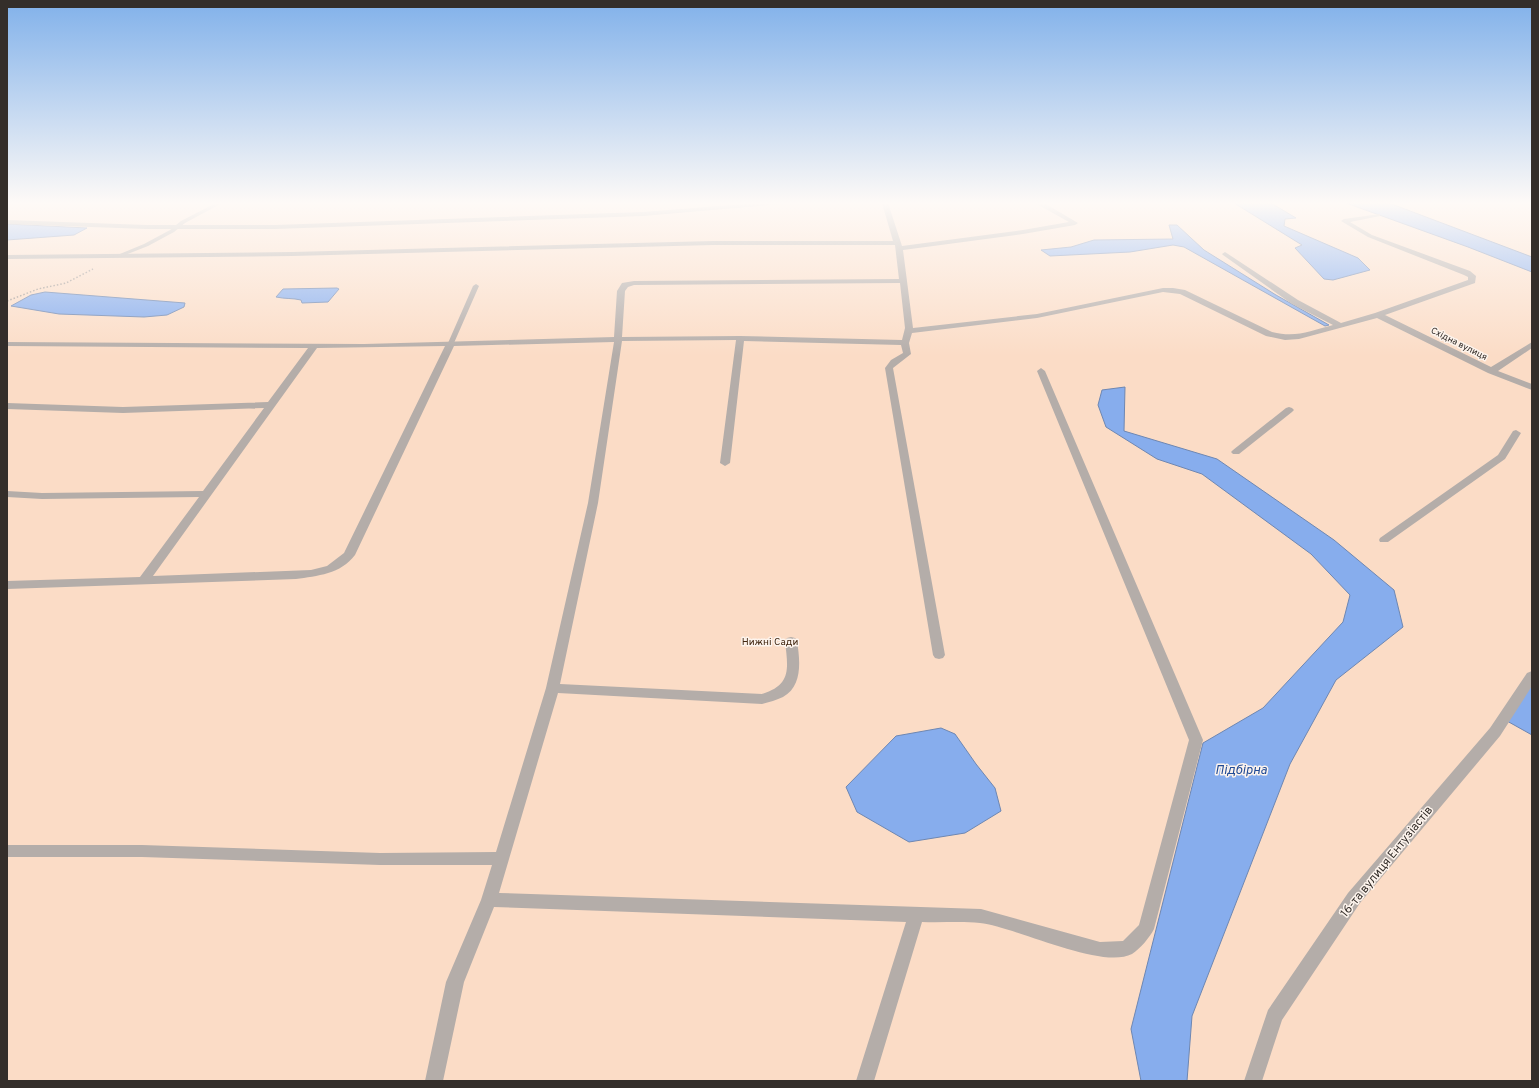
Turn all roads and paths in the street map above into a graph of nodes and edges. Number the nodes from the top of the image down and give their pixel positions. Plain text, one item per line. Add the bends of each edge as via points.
1 (124, 254) edge
2 (301, 254) edge
3 (900, 254) edge
4 (1225, 254) dead end
5 (1417, 254) edge
6 (118, 256) junction
7 (7, 257) edge
8 (904, 281) junction
9 (476, 286) dead end
10 (7, 301) edge
11 (1378, 315) junction
12 (1340, 326) junction
13 (908, 331) junction
14 (740, 338) junction
15 (618, 339) junction
16 (451, 343) junction
17 (906, 343) junction
18 (7, 344) edge
19 (1532, 344) edge
20 (314, 346) junction
21 (1041, 371) dead end
22 (1491, 371) junction
23 (1532, 387) edge
24 (269, 405) junction
25 (7, 406) edge
26 (1289, 410) dead end
27 (1516, 433) dead end
28 (1236, 452) dead end
29 (725, 463) dead end
30 (7, 494) edge
31 (206, 494) junction
32 (1384, 540) dead end
33 (144, 580) junction
34 (7, 585) edge
35 (791, 641) dead end
36 (939, 655) dead end
37 (1532, 676) edge
38 (553, 688) junction
39 (7, 851) edge
40 (501, 858) junction
41 (488, 900) junction
42 (916, 915) junction
43 (434, 1081) edge
44 (865, 1081) edge
45 (1253, 1081) edge

1 - 6 lane
2 - 6 street
3 - 8 street
4 - 12 street via 1295,302
5 - 11 street via 1468,273 1472,276 1472,281
6 - 7 street
6 - 10 path via 66,283
8 - 13 street
8 - 15 street via 634,283 625,285 621,291
9 - 16 lane
11 - 12 street
11 - 22 street, Східна вулиця
12 - 13 street via 1299,337 1285,338 1269,334 1182,292 1163,290 1037,316
13 - 17 street
14 - 15 street
14 - 17 street
14 - 29 street
15 - 16 street
15 - 38 street via 593,503
16 - 20 street
16 - 33 street via 349,555 342,563 324,572 296,575
17 - 36 street via 907,354 889,368
18 - 20 street
19 - 22 street
20 - 24 street
21 - 42 street via 1196,740 1146,929 1127,948 1100,950 981,916
22 - 23 street, Східна вулиця
24 - 25 street via 122,410
24 - 31 street
26 - 28 street
27 - 32 street via 1502,457
30 - 31 street
31 - 33 street
33 - 34 street
35 - 38 street via 794,662 789,683 780,693 762,699
37 - 45 street, 16-та вулиця Ентузіастів via 1495,732 1354,898 1274,1016
38 - 40 street
39 - 40 street via 142,851 380,859
40 - 41 street
41 - 42 street
41 - 43 street via 455,982
42 - 44 street

